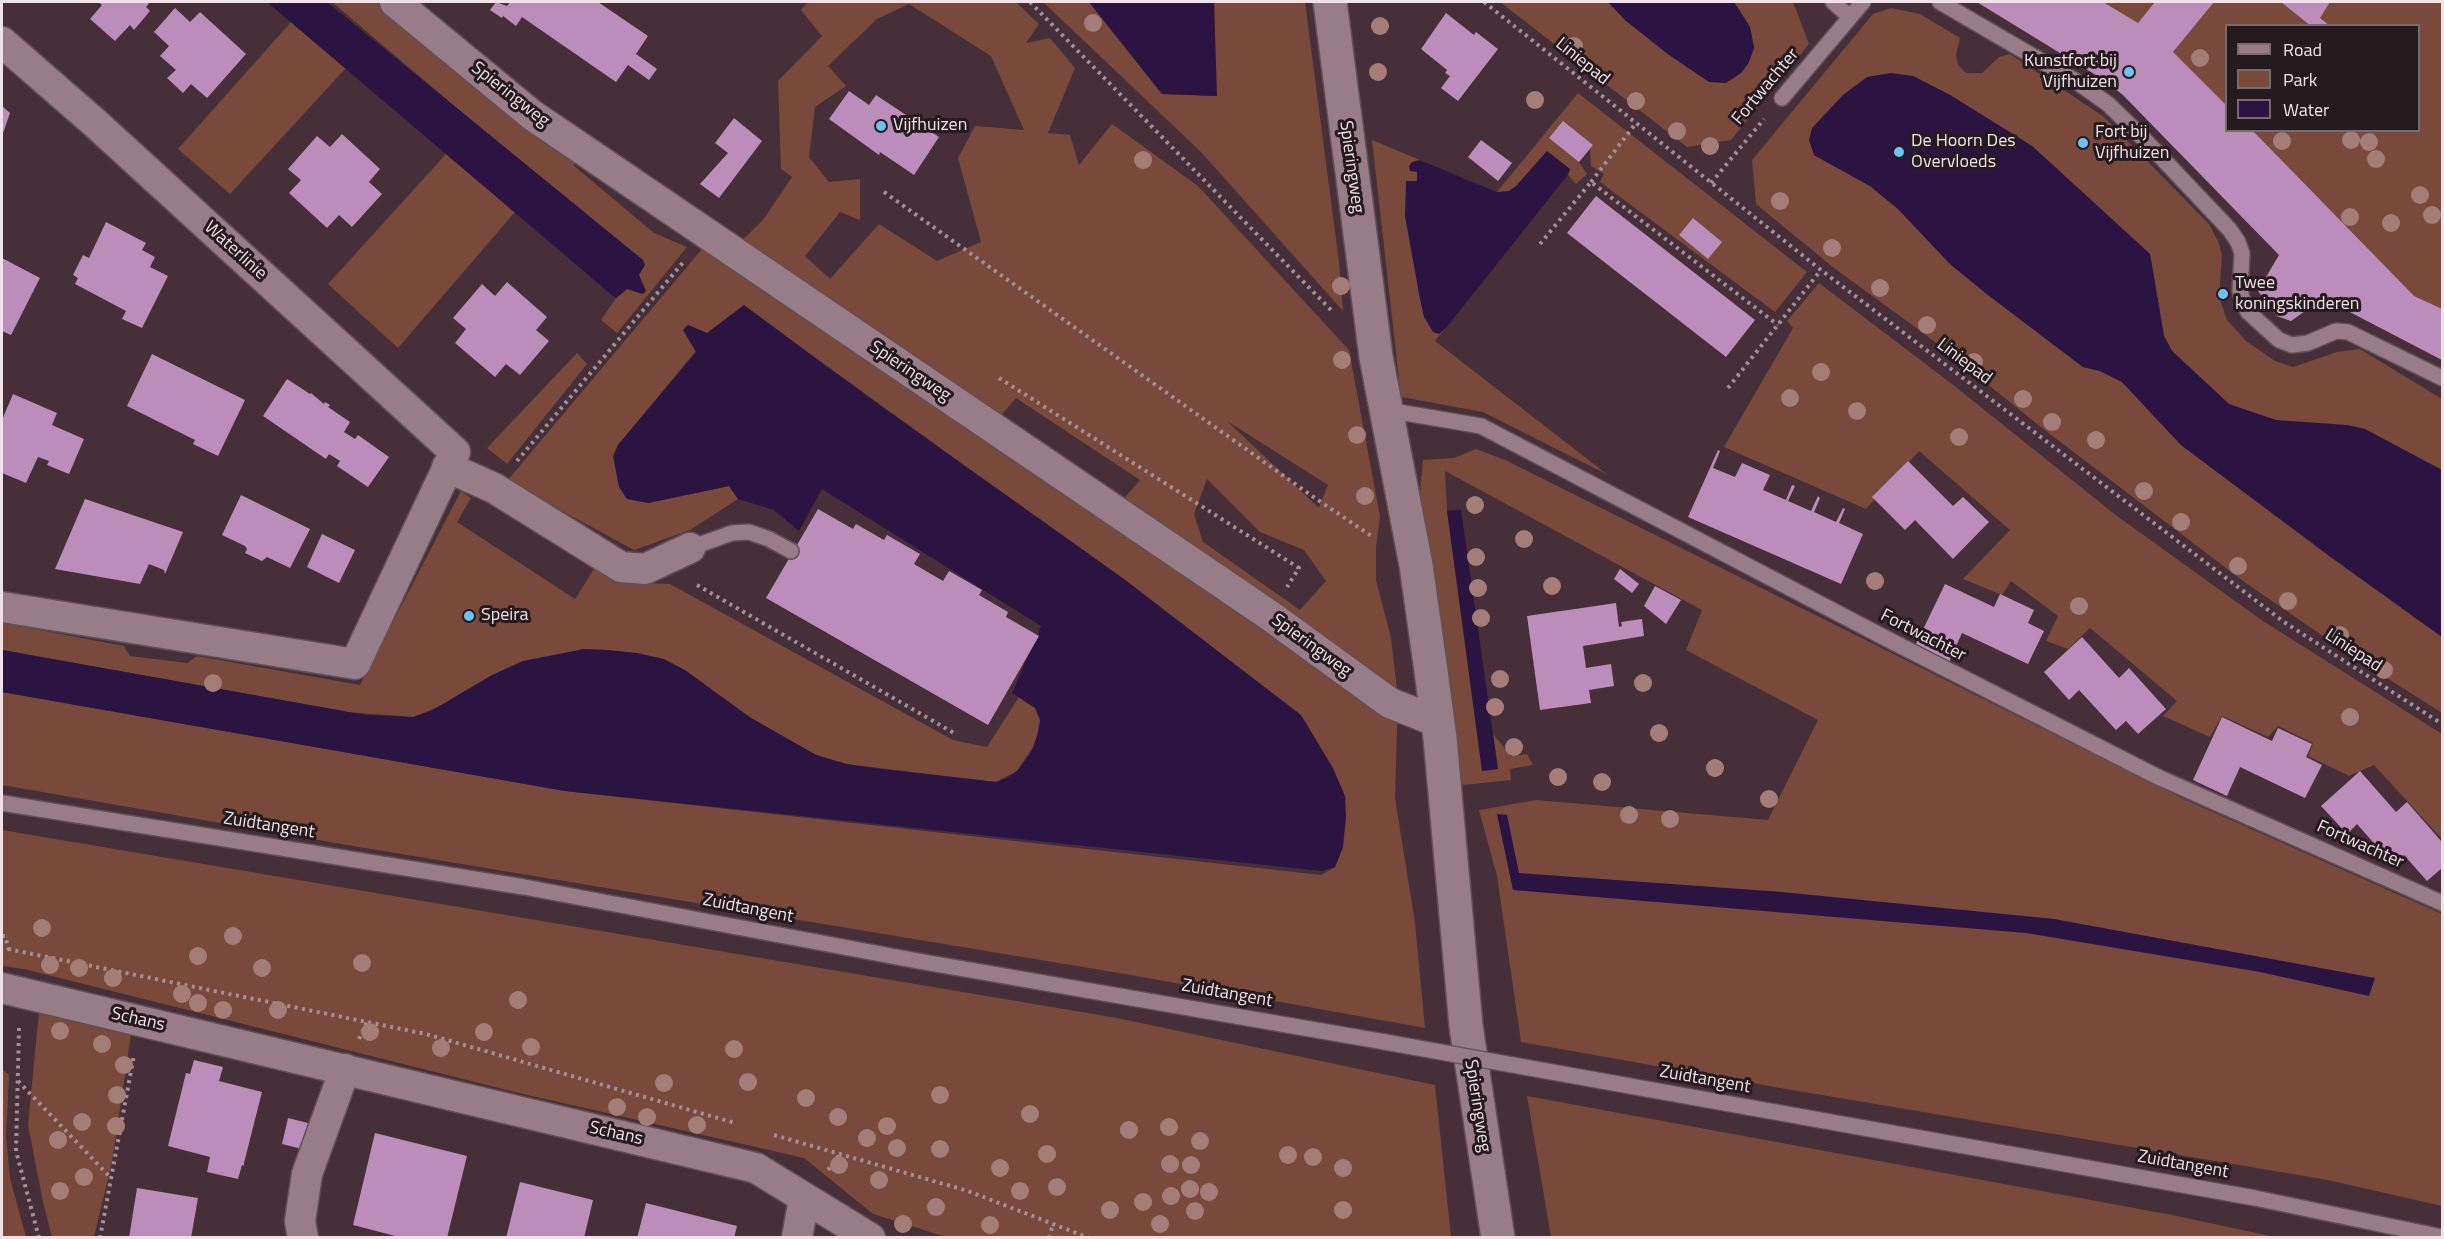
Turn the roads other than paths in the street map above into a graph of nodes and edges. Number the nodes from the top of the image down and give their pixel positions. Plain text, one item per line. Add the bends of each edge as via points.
1 (394, 2) edge
2 (1330, 2) edge
3 (1833, 2) edge
4 (1863, 2) edge
5 (1940, 2) edge
6 (1850, 17) junction
7 (2, 42) edge
8 (1782, 99) road end
9 (2442, 378) edge
10 (1387, 410) junction
11 (447, 467) junction
12 (690, 548) joint
13 (791, 551) dead end
14 (2, 607) edge
15 (1438, 722) junction
16 (2, 803) edge
17 (2442, 903) edge
18 (11, 989) edge
19 (345, 1069) junction
20 (804, 1198) junction
21 (303, 1238) edge
22 (796, 1238) edge
23 (870, 1238) edge
24 (1498, 1238) edge
25 (2442, 1238) edge

1 - 15 street, Spieringweg via 532,115 1269,615 1390,703
2 - 10 street, Spieringweg
3 - 6 lane
4 - 6 lane, Fortwachter
5 - 9 lane via 2074,80 2108,104 2141,136 2230,230 2242,253 2243,301 2248,312 2278,340 2292,345 2336,331 2348,332
6 - 8 lane, Fortwachter
7 - 11 street, Waterlinie via 454,452
10 - 15 street, Spieringweg via 1416,565
10 - 17 lane, Fortwachter via 1481,426 2158,777
11 - 12 street via 494,488 621,567 645,569
11 - 14 street via 355,664
12 - 13 lane via 732,533 749,532
15 - 24 street, Spieringweg via 1466,1026
16 - 25 lane, Zuidtangent, bridge via 524,887 918,961 2255,1198
18 - 19 street, Schans
19 - 20 street, Schans via 756,1168
19 - 21 street via 307,1174 300,1221
20 - 22 street
20 - 23 street, Schans

